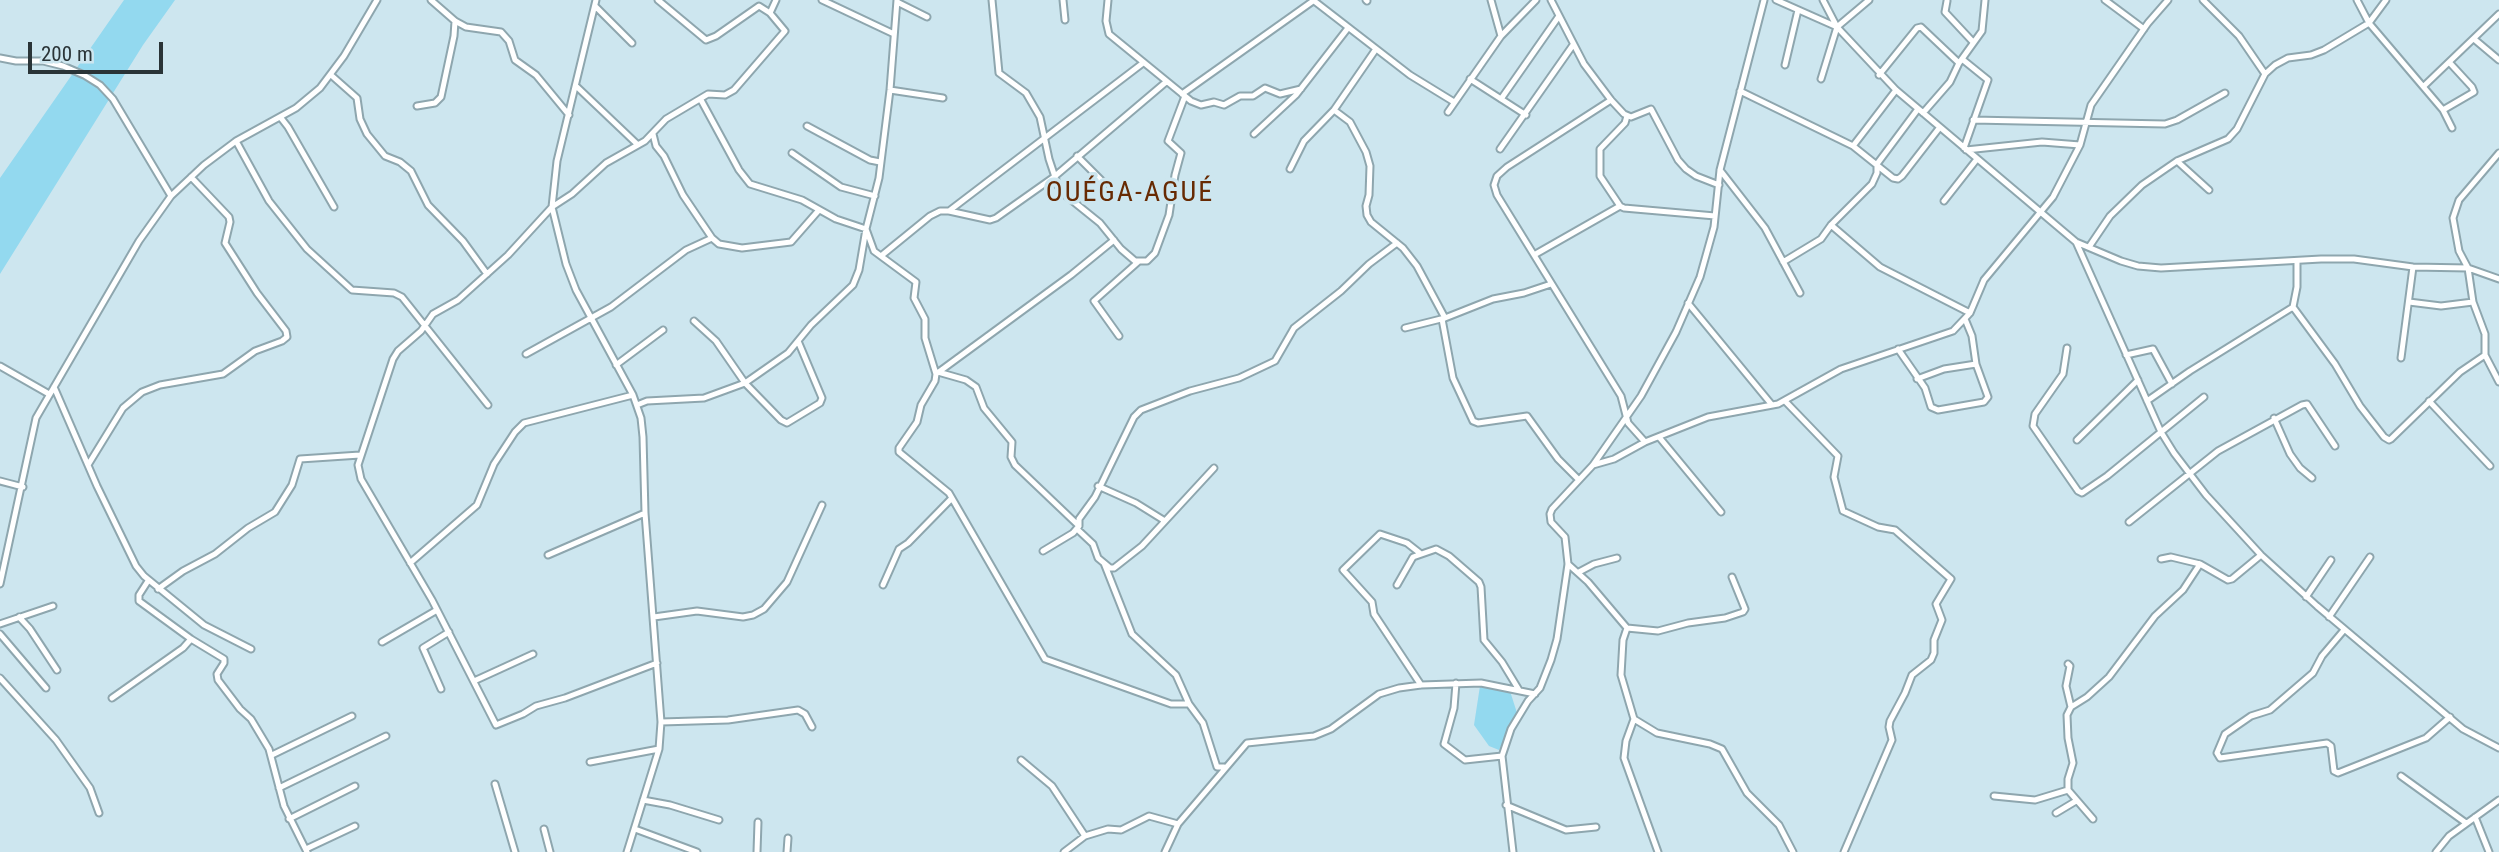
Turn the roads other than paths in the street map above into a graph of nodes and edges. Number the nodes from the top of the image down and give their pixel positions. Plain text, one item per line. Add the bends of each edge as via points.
1 (377, 0) edge
2 (431, 0) edge
3 (658, 0) edge
4 (776, 0) edge
5 (822, 0) edge
6 (992, 0) edge
7 (1063, 0) edge
8 (1108, 0) edge
9 (1313, 0) edge
10 (1491, 0) edge
11 (1534, 0) edge
12 (1550, 0) edge
13 (1764, 0) edge
14 (1776, 0) edge
15 (1823, 0) edge
16 (1869, 0) edge
17 (1985, 0) edge
18 (2105, 0) edge
19 (2168, 0) edge
20 (2203, 0) edge
21 (2357, 0) edge
22 (2386, 0) edge
23 (897, 1) edge
24 (1947, 1) edge
25 (596, 3) edge
26 (1798, 10) junction
27 (770, 13) junction
28 (2499, 15) edge
29 (1559, 16) junction
30 (927, 18) dead end
31 (1065, 20) dead end
32 (455, 21) junction
33 (2369, 23) junction
34 (1837, 27) junction
35 (1348, 28) junction
36 (2144, 29) junction
37 (894, 34) junction
38 (1501, 36) junction
39 (2474, 38) junction
40 (1973, 42) junction
41 (632, 43) dead end
42 (1573, 45) junction
43 (1376, 49) junction
44 (0, 58) edge
45 (2499, 60) edge
46 (1960, 61) junction
47 (2449, 62) junction
48 (1143, 63) junction
49 (1785, 65) dead end
50 (2265, 74) junction
51 (331, 75) junction
52 (1879, 75) junction
53 (1470, 79) junction
54 (1821, 79) dead end
55 (1166, 82) junction
56 (576, 86) junction
57 (2424, 86) junction
58 (1301, 89) junction
59 (890, 90) junction
60 (1896, 90) junction
61 (1740, 91) junction
62 (2225, 93) dead end
63 (1183, 95) junction
64 (943, 98) dead end
65 (1501, 99) junction
66 (701, 100) junction
67 (1611, 100) junction
68 (1454, 102) junction
69 (417, 106) dead end
70 (1334, 110) junction
71 (2443, 110) junction
72 (1921, 111) junction
73 (1448, 112) dead end
74 (569, 115) junction
75 (1526, 115) junction
76 (1627, 116) junction
77 (281, 118) junction
78 (1973, 120) junction
79 (2087, 124) junction
80 (807, 126) dead end
81 (1940, 127) junction
82 (2452, 128) dead end
83 (653, 134) junction
84 (1254, 134) dead end
85 (1045, 140) junction
86 (236, 141) junction
87 (638, 145) junction
88 (2080, 145) junction
89 (1853, 146) junction
90 (1500, 149) dead end
91 (1965, 149) junction
92 (792, 153) dead end
93 (2499, 153) edge
94 (1077, 156) junction
95 (1977, 159) junction
96 (2177, 161) junction
97 (880, 162) junction
98 (1877, 164) junction
99 (1290, 169) dead end
100 (1720, 170) junction
101 (191, 177) junction
102 (1054, 177) junction
103 (1105, 184) dead end
104 (1719, 185) junction
105 (2209, 191) dead end
106 (171, 196) junction
107 (875, 196) junction
108 (1944, 201) dead end
109 (1620, 206) junction
110 (334, 207) dead end
111 (552, 207) junction
112 (819, 210) junction
113 (949, 211) junction
114 (2042, 211) junction
115 (1715, 216) junction
116 (1830, 225) junction
117 (866, 229) junction
118 (712, 238) junction
119 (1114, 240) junction
120 (2076, 242) junction
121 (1397, 243) junction
122 (2089, 247) junction
123 (1534, 255) junction
124 (881, 256) junction
125 (2297, 261) junction
126 (1138, 262) junction
127 (1783, 262) junction
128 (2413, 267) junction
129 (2468, 268) junction
130 (487, 274) junction
131 (2499, 279) edge
132 (1551, 284) junction
133 (1800, 293) dead end
134 (2409, 302) junction
135 (2473, 302) junction
136 (1688, 303) junction
137 (2293, 307) junction
138 (1970, 313) junction
139 (592, 319) junction
140 (1444, 319) junction
141 (1965, 319) junction
142 (694, 321) dead end
143 (425, 325) junction
144 (1405, 328) dead end
145 (663, 330) dead end
146 (1119, 336) dead end
147 (798, 341) junction
148 (2067, 348) dead end
149 (1898, 349) junction
150 (526, 354) dead end
151 (2126, 355) junction
152 (2485, 355) junction
153 (2402, 358) dead end
154 (1976, 364) junction
155 (615, 365) junction
156 (0, 366) edge
157 (937, 373) junction
158 (1917, 379) junction
159 (2138, 380) junction
160 (2499, 382) edge
161 (745, 383) junction
162 (2172, 384) junction
163 (54, 387) junction
164 (49, 394) junction
165 (633, 395) junction
166 (1622, 396) junction
167 (1641, 396) junction
168 (2204, 397) dead end
169 (1785, 401) junction
170 (2147, 401) junction
171 (2429, 401) junction
172 (488, 405) dead end
173 (637, 405) junction
174 (1773, 405) junction
175 (2274, 418) junction
176 (1626, 419) junction
177 (2161, 432) junction
178 (1659, 438) junction
179 (2077, 440) dead end
180 (1645, 442) junction
181 (2335, 446) dead end
182 (360, 455) junction
183 (1593, 465) junction
184 (88, 466) junction
185 (2490, 466) dead end
186 (1214, 468) dead end
187 (2188, 473) junction
188 (2312, 478) dead end
189 (1579, 480) junction
190 (0, 481) edge
191 (1098, 486) junction
192 (23, 487) junction
193 (952, 498) junction
194 (822, 505) dead end
195 (1721, 512) dead end
196 (645, 513) junction
197 (1165, 520) junction
198 (2129, 522) dead end
199 (1078, 527) junction
200 (1043, 551) dead end
201 (1422, 554) junction
202 (548, 555) dead end
203 (2261, 555) junction
204 (2370, 556) dead end
205 (1617, 558) dead end
206 (2161, 559) dead end
207 (2331, 560) dead end
208 (410, 562) junction
209 (1104, 562) junction
210 (1568, 564) junction
211 (2200, 564) junction
212 (1578, 572) junction
213 (1732, 577) dead end
214 (148, 581) junction
215 (0, 584) edge
216 (883, 585) dead end
217 (1397, 585) dead end
218 (158, 589) junction
219 (2306, 597) junction
220 (53, 606) dead end
221 (437, 610) junction
222 (19, 617) junction
223 (654, 617) junction
224 (2329, 617) junction
225 (0, 624) edge
226 (1627, 628) junction
227 (2344, 630) junction
228 (449, 632) junction
229 (0, 634) edge
230 (191, 639) junction
231 (382, 642) dead end
232 (251, 649) dead end
233 (533, 654) dead end
234 (657, 663) junction
235 (2068, 663) dead end
236 (57, 670) dead end
237 (0, 678) edge
238 (474, 681) junction
239 (1455, 683) junction
240 (1421, 685) junction
241 (46, 688) dead end
242 (441, 689) dead end
243 (1519, 690) junction
244 (1535, 694) junction
245 (112, 698) dead end
246 (1189, 704) junction
247 (2071, 707) junction
248 (352, 716) dead end
249 (2450, 717) junction
250 (1634, 719) junction
251 (661, 722) junction
252 (813, 727) dead end
253 (386, 736) dead end
254 (2499, 748) edge
255 (659, 749) junction
256 (272, 755) junction
257 (1502, 756) junction
258 (1021, 760) dead end
259 (590, 762) dead end
260 (1226, 766) junction
261 (2401, 776) dead end
262 (495, 785) dead end
263 (355, 786) dead end
264 (279, 788) junction
265 (2068, 790) junction
266 (1994, 796) dead end
267 (643, 800) junction
268 (2499, 800) edge
269 (2076, 801) junction
270 (1506, 805) junction
271 (99, 813) dead end
272 (2056, 813) dead end
273 (2475, 817) junction
274 (289, 819) junction
275 (2093, 819) dead end
276 (719, 820) dead end
277 (758, 822) dead end
278 (2466, 823) junction
279 (1178, 824) junction
280 (355, 825) dead end
281 (1595, 827) dead end
282 (544, 829) dead end
283 (635, 829) junction
284 (1085, 836) junction
285 (788, 838) dead end
286 (307, 850) edge
287 (515, 852) edge
288 (550, 852) edge
289 (627, 852) edge
290 (697, 852) edge
291 (757, 852) edge
292 (787, 852) edge
293 (1064, 852) edge
294 (1165, 852) edge
295 (1513, 852) edge
296 (1658, 852) edge
297 (1793, 852) edge
298 (1844, 852) edge
299 (2436, 852) edge
300 (2489, 852) edge

1 - 51 street
2 - 32 street
3 - 27 street via 706,40 756,7
4 - 27 street
5 - 37 street
6 - 85 street via 999,73 1029,97 1043,123
7 - 31 street
8 - 48 street via 1109,34
9 - 35 street
9 - 63 street
10 - 38 street
11 - 38 street
12 - 29 street
13 - 61 street
14 - 26 street
15 - 34 street
16 - 34 street
17 - 40 street via 1982,31
18 - 36 street
19 - 36 street
20 - 50 street via 2239,36
21 - 33 street
22 - 33 street
23 - 30 street
23 - 37 street
24 - 40 street via 1945,12
25 - 41 street
25 - 56 street
26 - 34 street
26 - 49 street
27 - 66 street via 785,33 734,90 725,95 708,94
28 - 39 street
29 - 42 street
29 - 65 street
32 - 69 street via 440,97 435,103
32 - 74 street via 501,33 515,60 536,75
33 - 50 street via 2318,53 2280,61
33 - 57 street
34 - 52 street
34 - 54 street
35 - 43 street
35 - 58 street
36 - 79 street via 2091,105
37 - 59 street
38 - 53 street
39 - 45 street
39 - 47 street
40 - 46 street
42 - 67 street
42 - 75 street
43 - 68 street
43 - 70 street
44 - 106 street via 63,66 100,85
46 - 52 street via 1921,27
46 - 72 street via 1950,82
46 - 78 street via 1988,80
47 - 57 street
47 - 71 street via 2474,92
48 - 55 street
48 - 85 street
50 - 96 street via 2228,139
51 - 77 street via 308,100
51 - 130 street via 357,98 367,134 385,156 411,171 428,205
52 - 60 street
53 - 65 street
53 - 68 street
55 - 63 street
55 - 94 street
56 - 74 street
56 - 87 street
57 - 71 street
58 - 63 street via 1280,94 1265,88 1224,105 1201,105
58 - 84 street
59 - 64 street
59 - 97 street
60 - 72 street
60 - 89 street
61 - 89 street
61 - 100 street
62 - 79 street via 2165,124
63 - 126 street via 1168,141 1181,153 1169,215 1155,253
65 - 75 street
66 - 83 street via 666,119
66 - 112 street via 747,181
67 - 76 street
67 - 123 street via 1497,176 1497,195
68 - 73 street
70 - 99 street via 1304,141
70 - 121 street via 1350,122 1366,152 1370,166 1367,215
71 - 82 street
72 - 81 street
72 - 98 street
74 - 111 street
75 - 90 street
76 - 104 street via 1651,109 1686,169
76 - 109 street via 1600,149 1600,176
77 - 86 street
77 - 110 street
78 - 79 street
78 - 91 street
79 - 88 street
80 - 97 street
81 - 91 street
81 - 98 street via 1898,179
83 - 87 street
83 - 118 street via 682,195
85 - 102 street
85 - 113 street
86 - 101 street
86 - 143 street via 269,201 322,264 352,290 402,297
87 - 111 street via 606,163
88 - 91 street via 2042,142
88 - 114 street
89 - 98 street
91 - 95 street
92 - 107 street via 841,187
93 - 129 street via 2456,207 2453,218 2459,251
94 - 102 street
94 - 103 street
95 - 108 street
95 - 114 street
96 - 105 street
96 - 122 street via 2126,199
97 - 107 street
98 - 116 street via 1872,184
100 - 104 street
100 - 127 street via 1765,228
101 - 106 street
101 - 184 street via 226,212 230,222 225,243 287,337 255,351 223,374 142,392 118,414
102 - 113 street via 990,220
102 - 119 street via 1064,194
104 - 115 street
106 - 163 street via 125,263
107 - 117 street
109 - 115 street
109 - 123 street
111 - 130 street
111 - 139 street via 566,264
112 - 117 street
112 - 118 street via 791,242 742,248
113 - 124 street via 930,216
114 - 120 street
114 - 138 street via 1984,280
115 - 136 street via 1707,258
116 - 127 street via 1817,243
116 - 138 street via 1880,267
117 - 124 street
117 - 147 street via 853,285
118 - 139 street via 686,250
119 - 126 street
119 - 157 street
120 - 122 street
120 - 151 street
121 - 140 street via 1417,266
121 - 191 street via 1301,322 1275,361 1141,410
122 - 125 street via 2138,266 2161,268
123 - 132 street
124 - 157 street via 916,282 914,298 925,319 926,343
125 - 128 street via 2354,259
125 - 137 street
126 - 146 street via 1094,301
127 - 133 street
128 - 129 street
128 - 134 street
129 - 131 street
129 - 135 street
130 - 143 street
132 - 140 street via 1493,299
132 - 166 street
134 - 135 street via 2441,306
134 - 153 street
135 - 152 street via 2485,334
136 - 167 street
136 - 174 street
137 - 162 street
137 - 171 street via 2360,407 2389,440
138 - 141 street
139 - 150 street
139 - 155 street
140 - 144 street
140 - 189 street via 1453,378 1473,421 1527,416
141 - 149 street via 1949,333
141 - 154 street
142 - 161 street via 716,341
143 - 172 street
143 - 182 street via 393,359
145 - 155 street
147 - 161 street via 782,359
147 - 161 street via 822,398 820,403 785,423
148 - 177 street via 2063,374 2035,414 2034,426 2078,491 2085,493
149 - 158 street
149 - 169 street via 1830,373
151 - 159 street
151 - 162 street via 2153,349
152 - 160 street
152 - 171 street
154 - 158 street
154 - 158 street via 1988,397 1984,402 1934,409
155 - 165 street
156 - 164 street
157 - 193 street via 917,422 898,451
157 - 199 street via 976,387 984,408 1012,442 1014,465
159 - 170 street
159 - 179 street
161 - 173 street via 704,398
162 - 170 street
163 - 164 street
163 - 184 street
164 - 192 street via 36,418
165 - 173 street
165 - 208 street via 524,423 494,464 477,505
166 - 167 street
166 - 176 street
167 - 176 street
168 - 177 street
169 - 174 street
169 - 298 street via 1838,456 1834,477 1843,511 1895,530 1951,579 1936,604 1942,620 1934,653 1912,675 1890,721 1892,740
170 - 177 street
171 - 185 street
173 - 196 street via 643,437
174 - 178 street via 1708,418
175 - 181 street via 2307,404
175 - 187 street
175 - 188 street via 2290,454
176 - 180 street
176 - 183 street
177 - 187 street
178 - 180 street
178 - 195 street
180 - 183 street
182 - 208 street via 361,479
182 - 218 street via 300,459 292,485 275,512
183 - 189 street
184 - 214 street via 136,566
186 - 197 street
187 - 198 street
187 - 203 street
189 - 210 street via 1550,514 1551,522 1565,537
190 - 192 street
191 - 197 street
191 - 199 street
192 - 215 street
193 - 216 street via 899,549
193 - 246 street via 1045,659 1171,704
194 - 223 street via 787,582 764,609 743,617 697,611
196 - 202 street
196 - 223 street
197 - 209 street via 1114,568
199 - 200 street
199 - 209 street
201 - 217 street via 1413,557
201 - 240 street via 1407,543 1377,535 1343,570 1372,602 1374,614
201 - 243 street via 1440,550 1481,584 1484,640
203 - 211 street via 2228,580
203 - 219 street
204 - 224 street
205 - 212 street
206 - 211 street
207 - 219 street
208 - 221 street
209 - 246 street via 1132,634 1173,671
210 - 212 street
210 - 244 street via 1555,649
211 - 247 street via 2109,677
212 - 226 street
213 - 226 street via 1743,612 1658,631
214 - 218 street
214 - 230 street via 139,601
218 - 232 street via 204,625
219 - 224 street
220 - 222 street
221 - 228 street
221 - 231 street
222 - 225 street
222 - 236 street
223 - 234 street
224 - 227 street
226 - 250 street via 1620,675
227 - 249 street
227 - 249 street via 2313,673 2270,710 2251,716 2225,734 2217,752 2220,758 2328,743 2334,771 2339,773 2426,738
228 - 238 street
228 - 242 street via 423,648
229 - 241 street
230 - 245 street
230 - 256 street via 224,659 218,680 251,719
233 - 238 street
234 - 238 street via 536,706 501,725 493,722
234 - 251 street
235 - 247 street via 2066,686
237 - 271 street via 56,740 90,788
239 - 240 street
239 - 243 street
239 - 257 street via 1444,744 1465,760
240 - 260 street via 1379,694 1314,736 1248,743
243 - 244 street
244 - 257 street via 1511,729
246 - 260 street via 1203,723 1217,767
247 - 265 street via 2067,715 2073,762
248 - 256 street
249 - 254 street via 2470,734
250 - 296 street via 1625,758
250 - 297 street via 1657,733 1722,749 1747,793 1779,825
251 - 252 street via 719,721 798,710
251 - 255 street
253 - 264 street
255 - 259 street
255 - 267 street
256 - 264 street
257 - 270 street
258 - 284 street via 1052,786
260 - 279 street
261 - 278 street
262 - 287 street
263 - 274 street
264 - 274 street
265 - 266 street via 2035,800
265 - 269 street
267 - 276 street
267 - 283 street
268 - 273 street
269 - 272 street
269 - 275 street
270 - 281 street via 1566,831
270 - 295 street
273 - 278 street
273 - 300 street
274 - 286 street
277 - 291 street
278 - 299 street
279 - 284 street via 1149,816 1121,830
279 - 294 street
280 - 286 street
282 - 288 street
283 - 289 street
283 - 290 street
284 - 293 street
285 - 292 street

